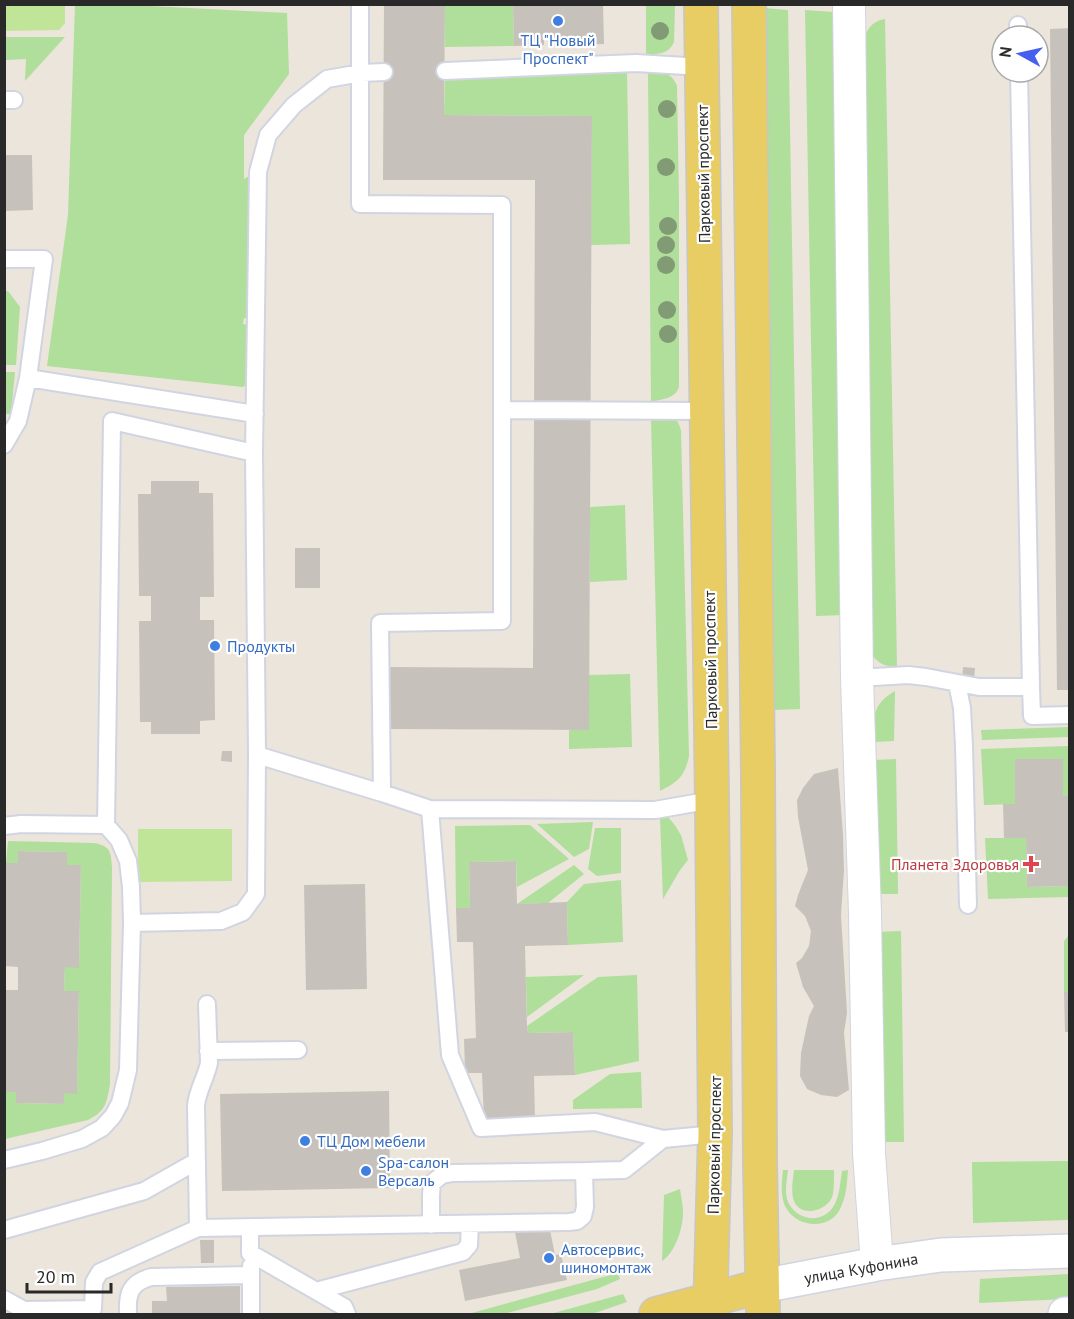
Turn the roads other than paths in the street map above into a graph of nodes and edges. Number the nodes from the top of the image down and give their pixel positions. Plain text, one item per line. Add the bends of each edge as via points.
1 (360, 4) edge
2 (701, 4) edge
3 (749, 4) edge
4 (849, 4) edge
5 (702, 67) junction
6 (445, 71) dead end
7 (384, 72) dead end
8 (361, 73) junction
9 (1019, 84) edge
10 (4, 259) edge
11 (28, 378) junction
12 (502, 410) junction
13 (706, 411) junction
14 (255, 414) junction
15 (4, 445) edge
16 (254, 453) junction
17 (856, 678) junction
18 (957, 683) junction
19 (1031, 687) junction
20 (1070, 715) edge
21 (257, 755) junction
22 (382, 793) junction
23 (712, 800) junction
24 (430, 809) junction
25 (106, 825) junction
26 (4, 826) edge
27 (968, 905) dead end
28 (132, 922) junction
29 (207, 1004) dead end
30 (298, 1050) dead end
31 (208, 1052) junction
32 (715, 1134) junction
33 (663, 1139) junction
34 (4, 1160) edge
35 (197, 1161) junction
36 (584, 1171) junction
37 (431, 1224) junction
38 (470, 1224) junction
39 (198, 1228) junction
40 (250, 1228) junction
41 (4, 1230) edge
42 (1070, 1251) edge
43 (250, 1253) junction
44 (877, 1264) junction
45 (251, 1275) junction
46 (316, 1291) junction
47 (4, 1299) edge
48 (762, 1300) edge
49 (710, 1307) edge
50 (93, 1312) edge
51 (128, 1314) edge
52 (251, 1314) edge
53 (347, 1314) edge
54 (656, 1314) edge
55 (1065, 1314) edge
56 (1070, 1314) edge

1 - 8 lane
2 - 5 main road, Парковый проспект
3 - 48 main road
4 - 17 street
5 - 6 lane via 636,63
5 - 13 main road, Парковый проспект
7 - 8 lane
8 - 12 lane via 360,204 502,205
8 - 14 lane via 327,79 294,105 268,135 258,172
9 - 19 lane
10 - 11 lane via 44,259
11 - 14 lane
11 - 15 lane via 18,421
12 - 13 lane
12 - 22 lane via 501,621 380,623
13 - 23 main road, Парковый проспект
14 - 16 lane
16 - 21 lane
16 - 25 lane via 112,421
17 - 18 lane via 908,675
17 - 44 street via 869,1153
18 - 19 lane
18 - 27 lane via 964,746
19 - 20 lane via 1032,716
21 - 22 lane
21 - 28 lane via 256,894 243,912 220,921
22 - 24 lane
23 - 24 lane via 655,810
23 - 32 main road, Парковый проспект
24 - 33 lane via 450,1055 481,1128 595,1122
25 - 26 lane
25 - 28 lane via 119,840 128,861
28 - 34 lane via 128,1070 120,1103 102,1128 82,1139
29 - 31 lane
30 - 31 lane
31 - 35 lane via 207,1072 197,1096
32 - 33 lane
32 - 49 main road, Парковый проспект
33 - 36 lane via 624,1170
35 - 39 lane
35 - 41 lane via 144,1191
36 - 37 lane via 442,1175 432,1183
36 - 38 lane via 585,1207 578,1221
37 - 38 lane
37 - 40 lane
38 - 46 lane via 469,1245 463,1252
39 - 40 lane
39 - 50 lane via 100,1272 94,1282
40 - 43 lane
42 - 44 main road, улица Куфонина via 940,1255
43 - 45 lane
43 - 46 lane
44 - 48 main road, улица Куфонина
45 - 51 lane via 151,1276 131,1288
45 - 52 lane
46 - 53 lane via 344,1307
47 - 50 lane via 24,1310
48 - 49 main road, улица Куфонина
49 - 54 main road, улица Куфонина
55 - 56 main road

